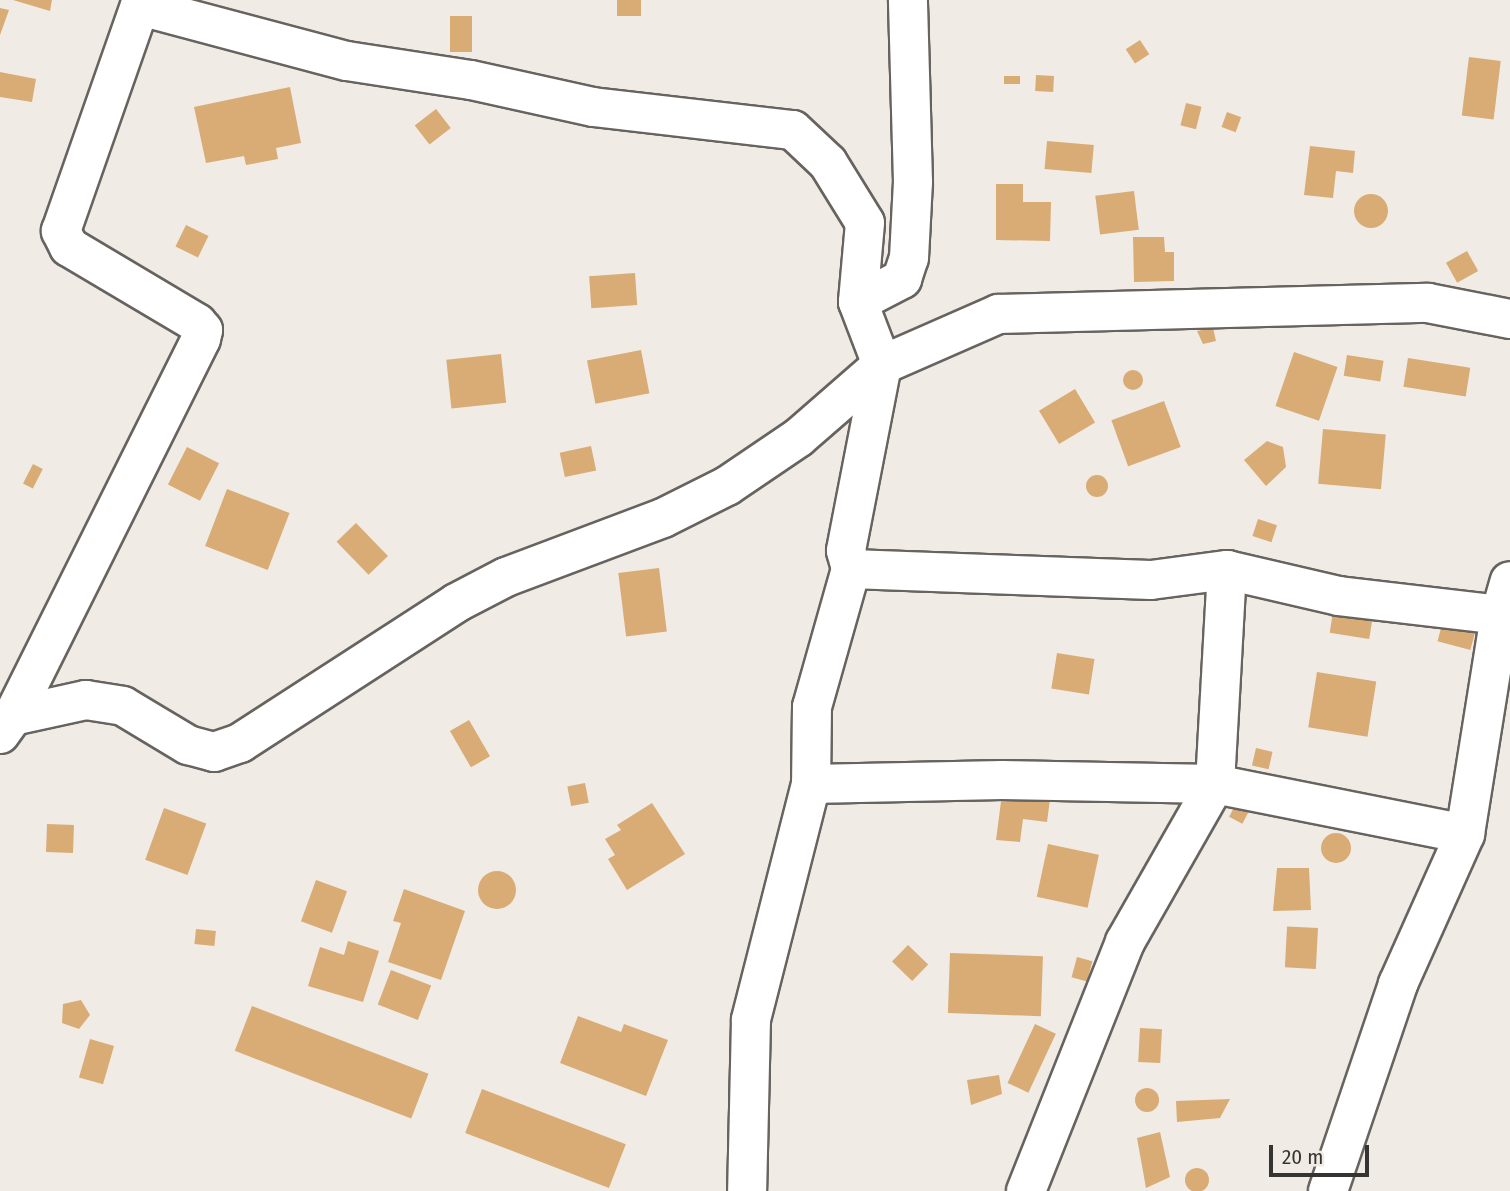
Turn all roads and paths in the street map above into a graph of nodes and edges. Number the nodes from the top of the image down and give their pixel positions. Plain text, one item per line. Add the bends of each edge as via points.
1 (908, 0) edge
2 (141, 3) edge
3 (858, 302) junction
4 (1510, 320) edge
5 (882, 365) junction
6 (851, 569) junction
7 (1227, 570) junction
8 (1505, 598) edge
9 (7, 725) edge
10 (811, 784) junction
11 (1215, 784) junction
12 (1465, 834) junction
13 (747, 1191) edge
14 (1026, 1191) edge
15 (1328, 1191) edge

1 - 3 street via 913,183 909,258 902,279
2 - 3 street via 348,61 471,80 593,107 793,130 828,163 865,223
2 - 9 street via 61,231 69,247 197,323 201,339
3 - 5 street
4 - 5 street via 1428,303 998,314
5 - 6 street via 846,551
5 - 9 street via 798,438 727,486 663,518 506,577 456,603 240,743 214,752 201,749 123,706 86,700
6 - 7 street via 1151,580
6 - 10 street via 812,707
7 - 8 street via 1339,596
7 - 11 street
8 - 12 street
10 - 11 street via 1002,780
10 - 13 street via 751,1020
11 - 12 street
11 - 14 street via 1125,943
12 - 15 street via 1398,984

